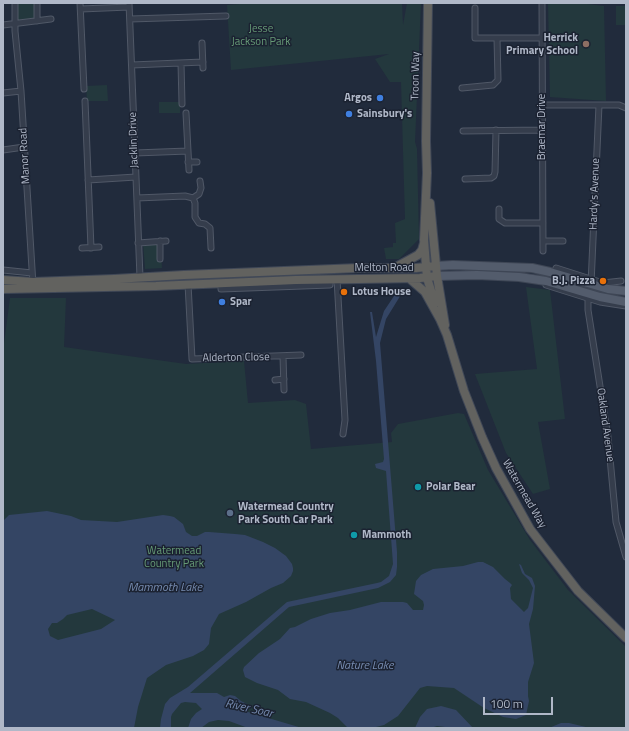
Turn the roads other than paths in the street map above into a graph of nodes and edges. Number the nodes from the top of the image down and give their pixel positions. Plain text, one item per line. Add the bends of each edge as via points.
1 (15, 3) edge
2 (37, 3) edge
3 (428, 3) edge
4 (542, 3) edge
5 (129, 5) edge
6 (81, 6) edge
7 (475, 8) dead end
8 (226, 16) dead end
9 (130, 19) junction
10 (51, 20) dead end
11 (37, 21) junction
12 (15, 23) junction
13 (3, 25) edge
14 (497, 38) junction
15 (542, 38) junction
16 (202, 43) dead end
17 (181, 63) junction
18 (132, 65) junction
19 (84, 77) junction
20 (91, 77) dead end
21 (462, 88) dead end
22 (84, 89) dead end
23 (21, 92) junction
24 (3, 93) edge
25 (85, 101) dead end
26 (182, 104) dead end
27 (542, 105) junction
28 (599, 105) junction
29 (626, 108) edge
30 (85, 112) junction
31 (92, 112) dead end
32 (186, 113) dead end
33 (496, 130) junction
34 (542, 130) junction
35 (463, 131) dead end
36 (24, 147) junction
37 (3, 150) edge
38 (188, 151) junction
39 (135, 153) junction
40 (188, 162) junction
41 (197, 162) dead end
42 (189, 170) dead end
43 (427, 173) junction
44 (136, 177) junction
45 (465, 179) dead end
46 (88, 180) junction
47 (200, 181) dead end
48 (136, 198) junction
49 (193, 198) junction
50 (499, 209) dead end
51 (543, 223) junction
52 (424, 240) junction
53 (160, 241) junction
54 (166, 241) dead end
55 (543, 241) junction
56 (563, 241) dead end
57 (138, 243) junction
58 (210, 245) dead end
59 (99, 247) dead end
60 (82, 248) dead end
61 (91, 248) junction
62 (543, 251) dead end
63 (160, 259) dead end
64 (436, 266) junction
65 (426, 267) junction
66 (394, 268) junction
67 (556, 268) dead end
68 (3, 270) edge
69 (547, 272) junction
70 (32, 273) junction
71 (229, 273) junction
72 (291, 274) junction
73 (437, 276) junction
74 (140, 277) junction
75 (428, 278) junction
76 (114, 279) junction
77 (337, 279) junction
78 (410, 279) junction
79 (3, 280) edge
80 (621, 280) dead end
81 (591, 281) junction
82 (257, 282) junction
83 (315, 282) junction
84 (546, 283) junction
85 (188, 284) junction
86 (248, 285) junction
87 (330, 285) dead end
88 (34, 286) junction
89 (140, 287) junction
90 (3, 290) edge
91 (626, 292) edge
92 (588, 296) junction
93 (626, 302) edge
94 (626, 306) edge
95 (440, 319) junction
96 (447, 335) junction
97 (301, 355) dead end
98 (283, 356) junction
99 (284, 379) junction
100 (275, 380) dead end
101 (284, 390) dead end
102 (343, 434) dead end
103 (626, 557) edge
104 (626, 638) edge

1 - 12 street, Manor Road
2 - 11 street
3 - 43 highway, Troon Way
4 - 15 street, Braemar Drive
5 - 6 street
5 - 9 street, Jacklin Drive
6 - 19 street
7 - 14 street via 475,38
8 - 9 street via 220,14
9 - 18 street, Jacklin Drive
10 - 11 street
11 - 12 street
12 - 13 street
12 - 23 street, Manor Road
14 - 15 street
14 - 21 street via 498,80 493,85
15 - 27 street, Braemar Drive
16 - 17 street via 203,65
17 - 18 street
17 - 26 street via 184,97
18 - 39 street, Jacklin Drive
19 - 20 street
19 - 22 street
23 - 24 street
23 - 36 street, Manor Road
25 - 30 street
27 - 28 street
27 - 34 street, Braemar Drive
28 - 29 street
28 - 81 street, Hardy's Avenue
30 - 31 street
30 - 46 street
32 - 38 street via 184,119
33 - 34 street
33 - 35 street
33 - 45 street via 494,176
34 - 51 street, Braemar Drive
36 - 37 street
36 - 70 street, Manor Road
38 - 39 street
38 - 40 street
39 - 44 street, Jacklin Drive
40 - 41 street
40 - 42 street
43 - 52 highway, Troon Way
43 - 64 highway, Troon Way
44 - 46 street
44 - 48 street, Jacklin Drive
46 - 61 street
47 - 49 street via 199,194
48 - 49 street
48 - 57 street, Jacklin Drive
49 - 58 street via 195,217 199,223 208,225 211,231
50 - 51 street via 500,219 505,223
51 - 55 street, Braemar Drive
52 - 65 highway, Troon Way
52 - 66 highway, Melton Road via 418,255
53 - 54 street
53 - 57 street
53 - 63 street
55 - 56 street
55 - 62 street, Braemar Drive
57 - 74 street, Jacklin Drive
59 - 61 street
60 - 61 street
64 - 65 highway, Melton Road
64 - 69 main road, Melton Road via 509,266
64 - 73 highway, Watermead Way
65 - 66 highway, Melton Road
65 - 75 highway, Watermead Way
66 - 72 highway, Melton Road via 359,268
67 - 81 street
68 - 70 street
69 - 81 main road, Melton Road
69 - 84 main road
70 - 88 street, Manor Road
71 - 72 highway, Melton Road
71 - 74 highway, Melton Road
71 - 82 highway via 234,276 254,276
72 - 82 highway, Melton Road
72 - 83 highway, Melton Road
73 - 75 highway, Melton Road
73 - 84 main road, Melton Road via 508,276
73 - 96 highway, Watermead Way
74 - 76 highway, Melton Road
75 - 78 highway, Melton Road
75 - 95 highway, Watermead Way
76 - 88 highway, Melton Road
76 - 89 highway, Melton Road via 117,283 135,283
77 - 78 highway, Melton Road
77 - 83 highway, Melton Road
77 - 102 street via 345,420
78 - 95 highway, Watermead Way via 425,292
79 - 88 highway, Melton Road
80 - 81 street via 603,283
81 - 91 main road, Melton Road via 608,289
82 - 86 highway, Melton Road
83 - 86 street
83 - 87 street
84 - 92 main road, Melton Road
85 - 86 highway, Melton Road
85 - 89 highway, Melton Road
85 - 98 street, Alderton Close via 192,359
88 - 89 highway, Melton Road
88 - 90 highway, Melton Road
92 - 93 main road, Melton Road
92 - 94 street via 600,302
92 - 103 street, Oakland Avenue via 608,437 616,522
95 - 96 highway, Watermead Way
96 - 104 highway, Watermead Way via 464,391 482,437 530,529 578,591
97 - 98 street, Alderton Close
98 - 99 street, Alderton Close
99 - 100 street
99 - 101 street, Alderton Close

